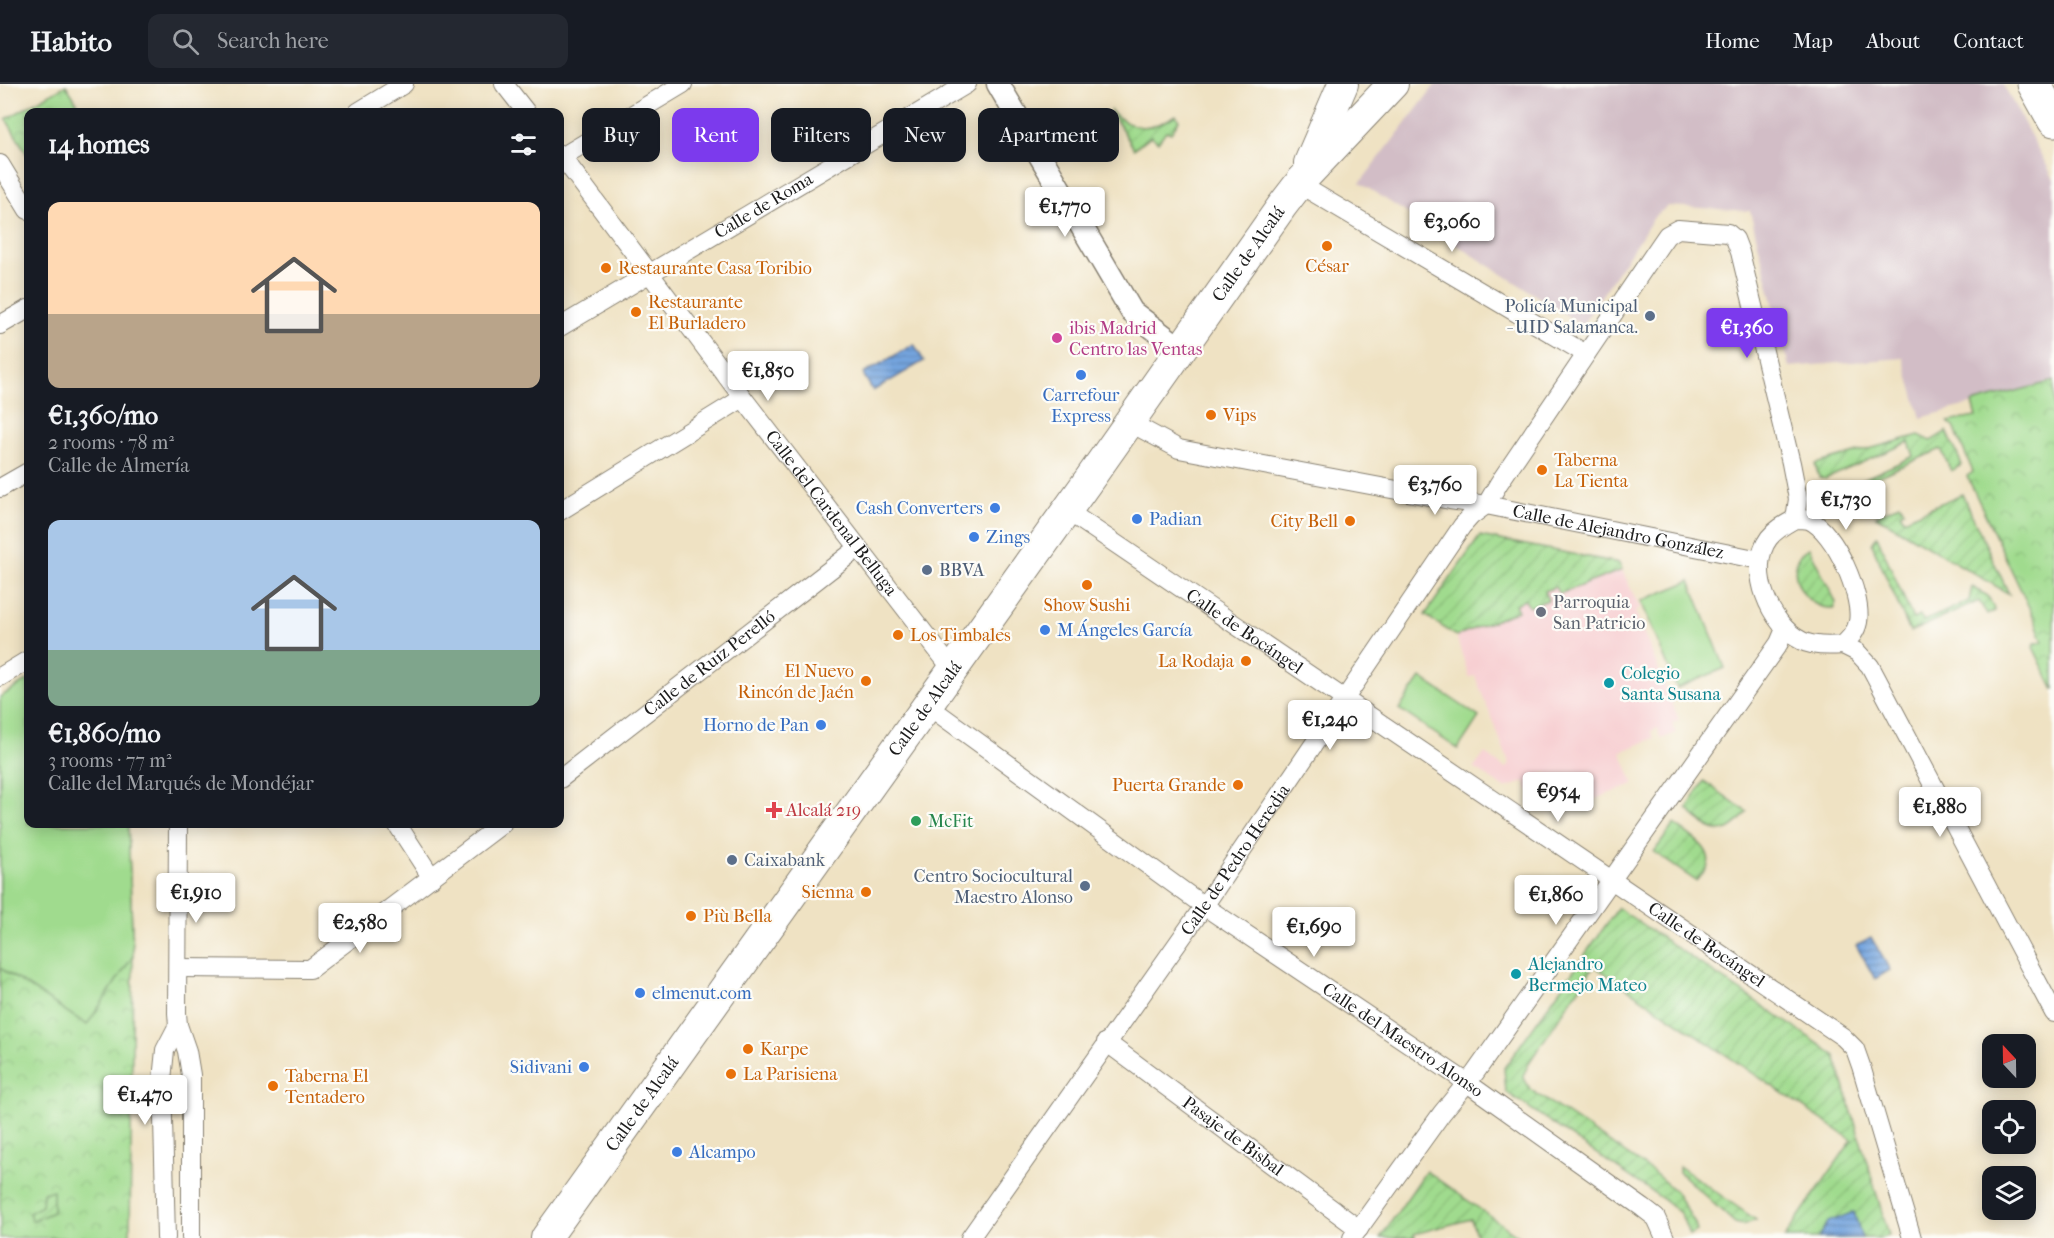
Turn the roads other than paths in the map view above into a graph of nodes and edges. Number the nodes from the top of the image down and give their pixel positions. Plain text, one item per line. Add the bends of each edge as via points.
1 (404, 84) edge
2 (504, 84) edge
3 (683, 84) edge
4 (967, 84) edge
5 (998, 84) edge
6 (1343, 84) edge
7 (1393, 84) edge
8 (2034, 84) edge
9 (365, 108) edge
10 (523, 108) edge
11 (2054, 120) edge
12 (564, 154) edge
13 (564, 161) edge
14 (0, 164) edge
15 (1301, 182) junction
16 (24, 203) edge
17 (650, 274) junction
18 (24, 311) edge
19 (0, 325) edge
20 (564, 325) edge
21 (1181, 349) junction
22 (1586, 354) junction
23 (743, 398) junction
24 (1129, 422) junction
25 (24, 474) edge
26 (0, 489) edge
27 (1486, 505) junction
28 (564, 509) edge
29 (1066, 510) junction
30 (1795, 519) junction
31 (858, 548) junction
32 (1760, 560) junction
33 (1785, 629) junction
34 (1843, 645) junction
35 (24, 662) edge
36 (952, 669) junction
37 (0, 677) edge
38 (1344, 699) junction
39 (927, 705) junction
40 (564, 776) edge
41 (178, 828) edge
42 (400, 828) edge
43 (497, 828) edge
44 (432, 878) junction
45 (1610, 880) junction
46 (1204, 906) junction
47 (178, 968) junction
48 (2054, 1013) edge
49 (178, 1025) junction
50 (1106, 1042) junction
51 (1466, 1082) junction
52 (1356, 1233) edge
53 (166, 1238) edge
54 (191, 1238) edge
55 (546, 1238) edge
56 (970, 1238) edge
57 (1665, 1238) edge
58 (1912, 1238) edge

1 - 9 street
2 - 10 street
3 - 12 street
4 - 17 street, Calle de Roma
5 - 21 street via 1132,312
6 - 15 main road, Calle de Alcalá
7 - 15 main road, Calle de Alcalá
8 - 11 highway
13 - 17 street, Calle del Cardenal Belluga
14 - 16 street
15 - 21 main road, Calle de Alcalá
15 - 22 street
17 - 20 street, Calle de Roma
17 - 23 street, Calle del Cardenal Belluga
18 - 19 street
21 - 24 main road, Calle de Alcalá
22 - 27 street, Calle de Pedro Heredia
22 - 30 street, Calle de Pedro Heredia via 1667,235 1678,229 1728,233 1740,252 1791,463 1798,499
23 - 28 street
23 - 31 street, Calle del Cardenal Belluga
24 - 27 street, Calle de Alejandro González via 1179,449
24 - 29 main road, Calle de Alcalá
25 - 26 street
27 - 32 street, Calle de Alejandro González
27 - 38 street, Calle de Pedro Heredia via 1462,526
29 - 36 main road, Calle de Alcalá
29 - 38 street, Calle de Bocángel
30 - 32 street via 1769,538
30 - 34 street via 1809,520 1820,527 1847,568 1858,603 1858,621
31 - 36 street, Calle del Cardenal Belluga
31 - 40 street, Calle de Ruiz Perelló
32 - 33 street via 1766,599
33 - 34 street via 1803,642
33 - 45 street via 1779,643
34 - 48 street via 1857,652 1870,666
35 - 37 street
36 - 39 main road, Calle de Alcalá
38 - 45 street, Calle de Bocángel
38 - 46 street, Calle de Pedro Heredia
39 - 46 street, Calle del Maestro Alonso
39 - 55 main road, Calle de Alcalá
41 - 47 street
42 - 44 street
43 - 44 street
44 - 47 street via 310,969
45 - 51 street
45 - 58 street, Calle de Bocángel via 1844,1036 1855,1049
46 - 50 street, Calle de Pedro Heredia
46 - 51 street, Calle del Maestro Alonso
47 - 49 street
49 - 53 street via 165,1050 162,1080
49 - 54 street via 191,1075
50 - 52 street, Pasaje de Bisbal
50 - 56 street, Calle de Pedro Heredia
51 - 52 street
51 - 57 street, Calle del Maestro Alonso via 1656,1218

